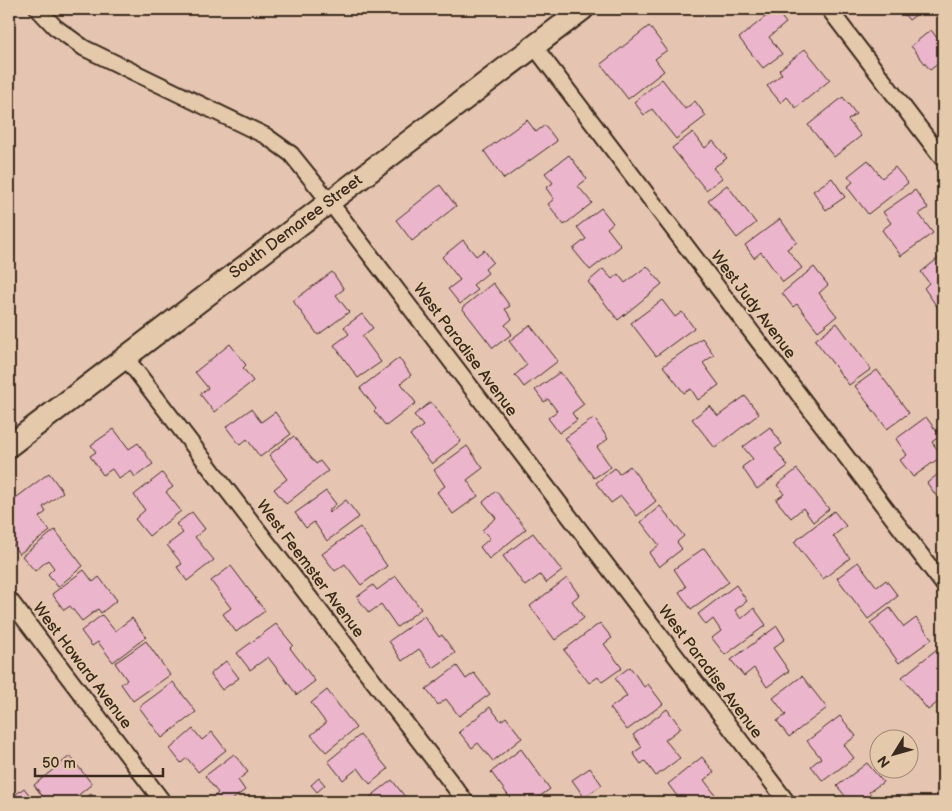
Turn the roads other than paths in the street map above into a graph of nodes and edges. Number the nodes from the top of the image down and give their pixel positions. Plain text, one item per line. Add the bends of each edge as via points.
1 (38, 9) edge
2 (583, 9) edge
3 (829, 9) edge
4 (534, 46) junction
5 (943, 159) edge
6 (329, 201) junction
7 (126, 358) junction
8 (9, 446) edge
9 (943, 584) edge
10 (9, 599) edge
11 (163, 802) edge
12 (466, 802) edge
13 (787, 802) edge

1 - 6 street, West Paradise Avenue via 55,27 84,48 266,136 291,154
2 - 4 main road, South Demaree Street
3 - 5 street
4 - 6 main road, South Demaree Street
4 - 9 street, West Judy Avenue
6 - 7 main road, South Demaree Street
6 - 13 street, West Paradise Avenue
7 - 8 main road, South Demaree Street
7 - 12 street, West Feemster Avenue
10 - 11 street, West Howard Avenue

